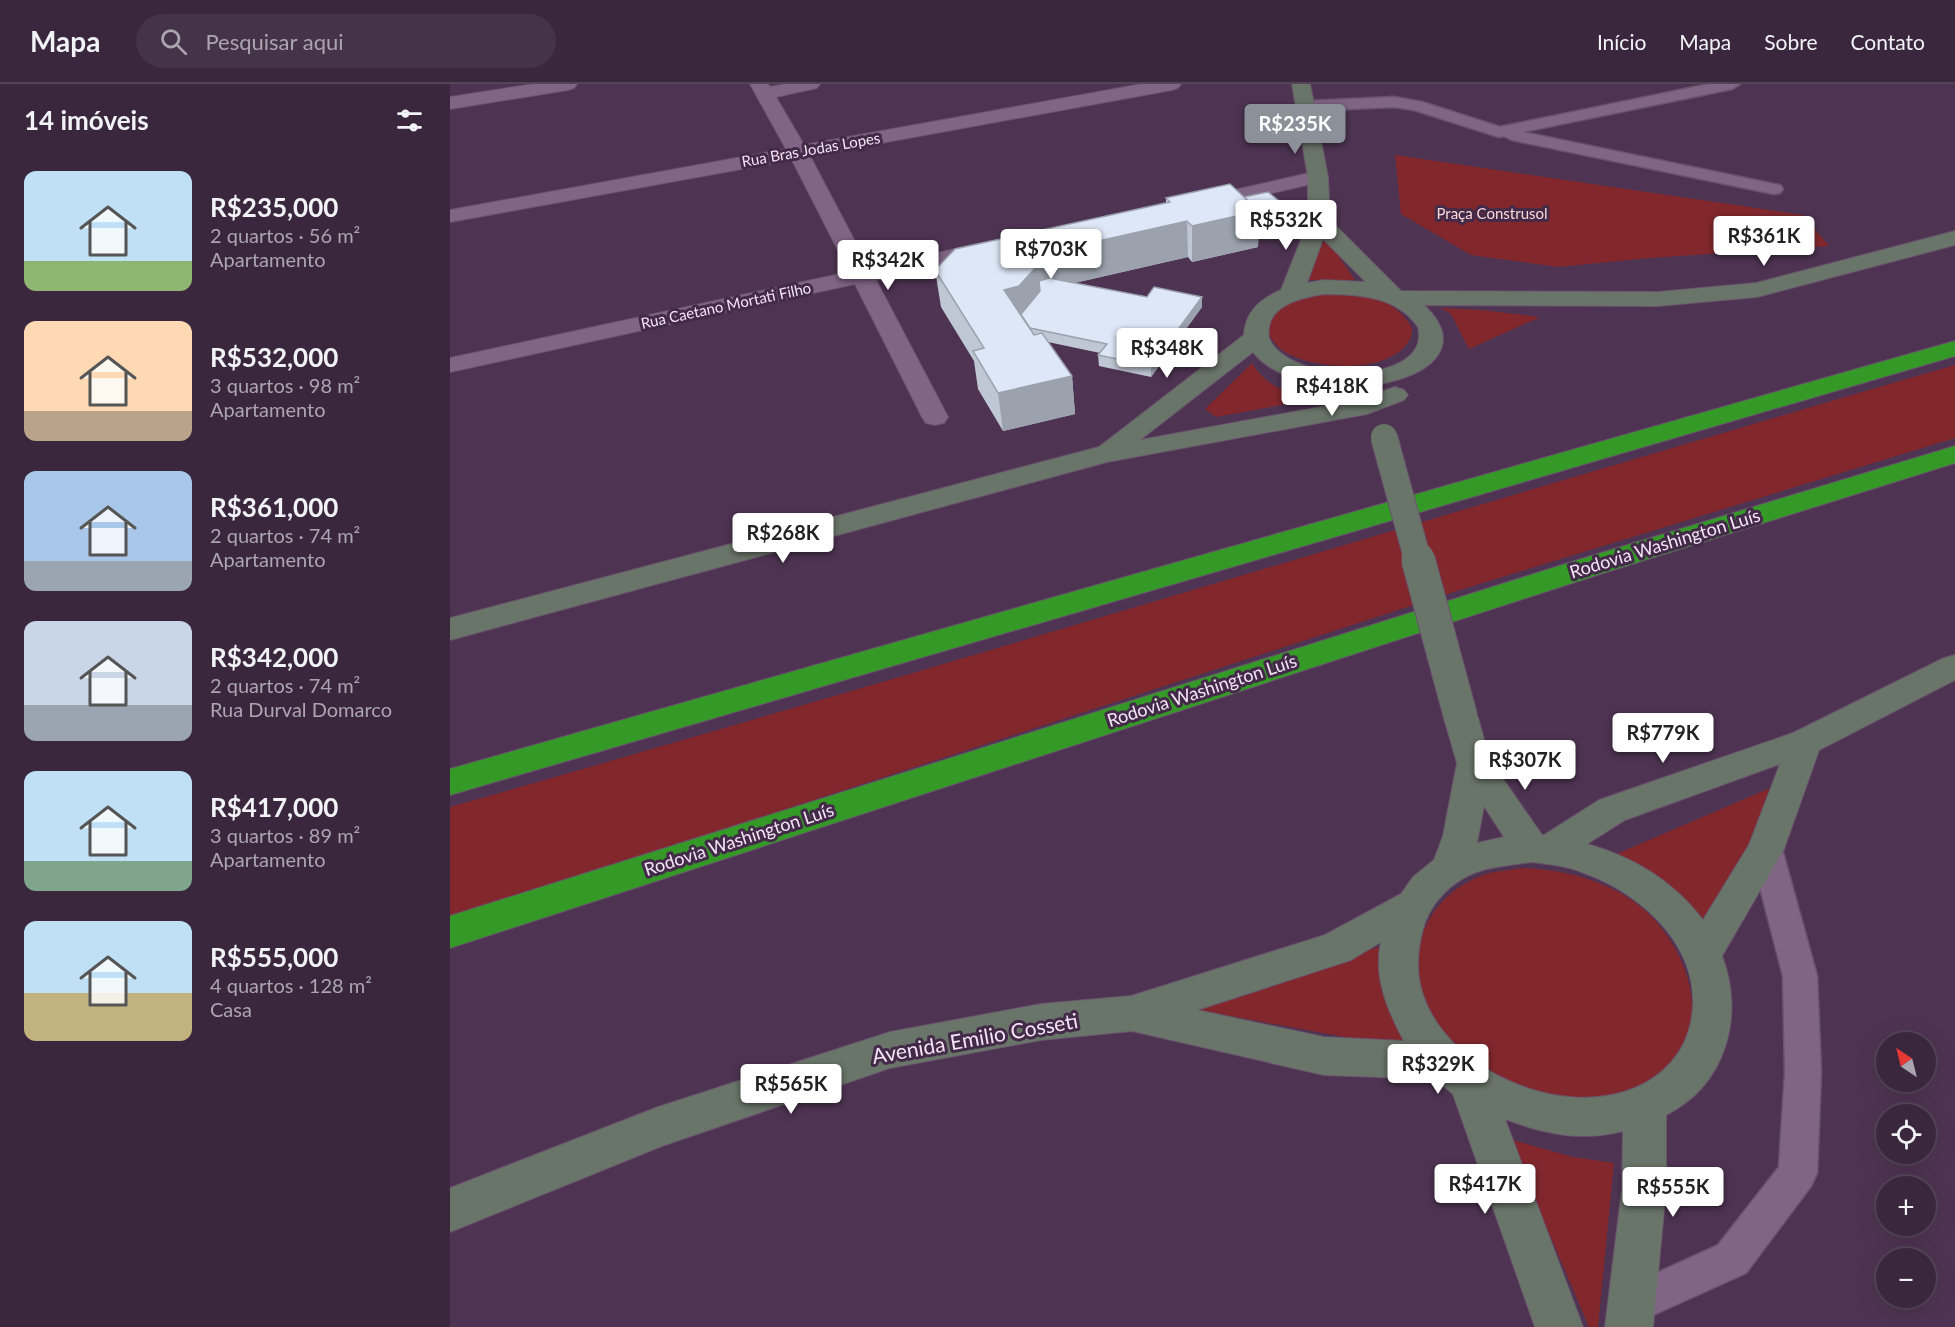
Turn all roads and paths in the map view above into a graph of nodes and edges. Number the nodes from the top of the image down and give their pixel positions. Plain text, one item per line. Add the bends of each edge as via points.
1 (568, 84) edge
2 (811, 84) edge
3 (1172, 84) edge
4 (1301, 84) edge
5 (1732, 84) edge
6 (761, 89) edge
7 (450, 103) edge
8 (1306, 106) junction
9 (1499, 132) junction
10 (798, 152) junction
11 (1318, 177) junction
12 (1774, 189) dead end
13 (1178, 208) edge
14 (450, 216) edge
15 (1319, 222) junction
16 (1955, 238) edge
17 (1015, 243) edge
18 (863, 276) junction
19 (1291, 294) junction
20 (1395, 297) junction
21 (1256, 338) junction
22 (1955, 348) edge
23 (450, 365) edge
24 (1408, 368) junction
25 (1308, 375) junction
26 (1395, 395) junction
27 (1181, 396) junction
28 (1358, 408) junction
29 (935, 417) dead end
30 (1382, 430) junction
31 (1231, 431) junction
32 (1105, 454) junction
33 (1955, 454) edge
34 (450, 629) edge
35 (1955, 666) edge
36 (1805, 742) junction
37 (1474, 763) junction
38 (450, 782) edge
39 (1541, 849) junction
40 (1766, 849) junction
41 (1448, 870) junction
42 (1412, 906) junction
43 (450, 932) edge
44 (1703, 953) junction
45 (1131, 1014) junction
46 (1457, 1072) junction
47 (1645, 1106) junction
48 (450, 1210) edge
49 (1630, 1316) edge
50 (1558, 1327) edge

1 - 7 street
2 - 6 street
3 - 10 street, Rua Bras Jodas Lopes
4 - 8 main road
5 - 9 lane
6 - 10 street
8 - 9 lane via 1394,102 1416,105
8 - 11 main road
9 - 12 lane
10 - 14 street, Rua Bras Jodas Lopes
10 - 18 street
11 - 13 street
11 - 15 main road
15 - 19 main road
15 - 20 main road
16 - 20 main road via 1757,290 1658,299
17 - 18 street, Rua Caetano Mortati Filho
18 - 23 street, Rua Caetano Mortati Filho
18 - 29 street
19 - 20 main road via 1341,287
19 - 21 main road via 1261,313 1255,325
20 - 24 main road via 1418,310 1429,324 1432,340 1425,355
21 - 25 main road via 1274,360
21 - 27 main road
22 - 38 highway
24 - 25 main road via 1372,379
24 - 26 main road
25 - 28 main road
26 - 28 main road
26 - 30 main road
27 - 31 main road via 1181,409 1199,422
27 - 32 main road
28 - 30 main road
28 - 31 main road
30 - 37 main road, bridge
31 - 32 main road
32 - 34 main road
33 - 43 highway, Rodovia Washington Luís via 1589,567
35 - 36 main road
36 - 39 main road via 1612,810
36 - 40 main road
37 - 39 main road
37 - 41 main road via 1461,836
39 - 41 main road via 1487,854
39 - 44 main road via 1602,863 1643,885 1678,916
40 - 44 main road
40 - 49 lane via 1800,976 1803,1072 1798,1173 1732,1259
41 - 42 main road via 1427,886
42 - 45 main road, Avenida Emilio Cosseti via 1336,948
42 - 46 main road via 1399,942 1398,982 1414,1024
44 - 47 main road via 1714,988 1713,1024 1701,1057 1678,1085
45 - 46 main road, Avenida Emilio Cosseti via 1324,1056
45 - 48 main road, Avenida Emilio Cosseti via 1041,1022 890,1050 658,1127
46 - 47 main road via 1512,1104 1557,1115 1603,1116
46 - 50 main road
47 - 49 main road via 1644,1189

